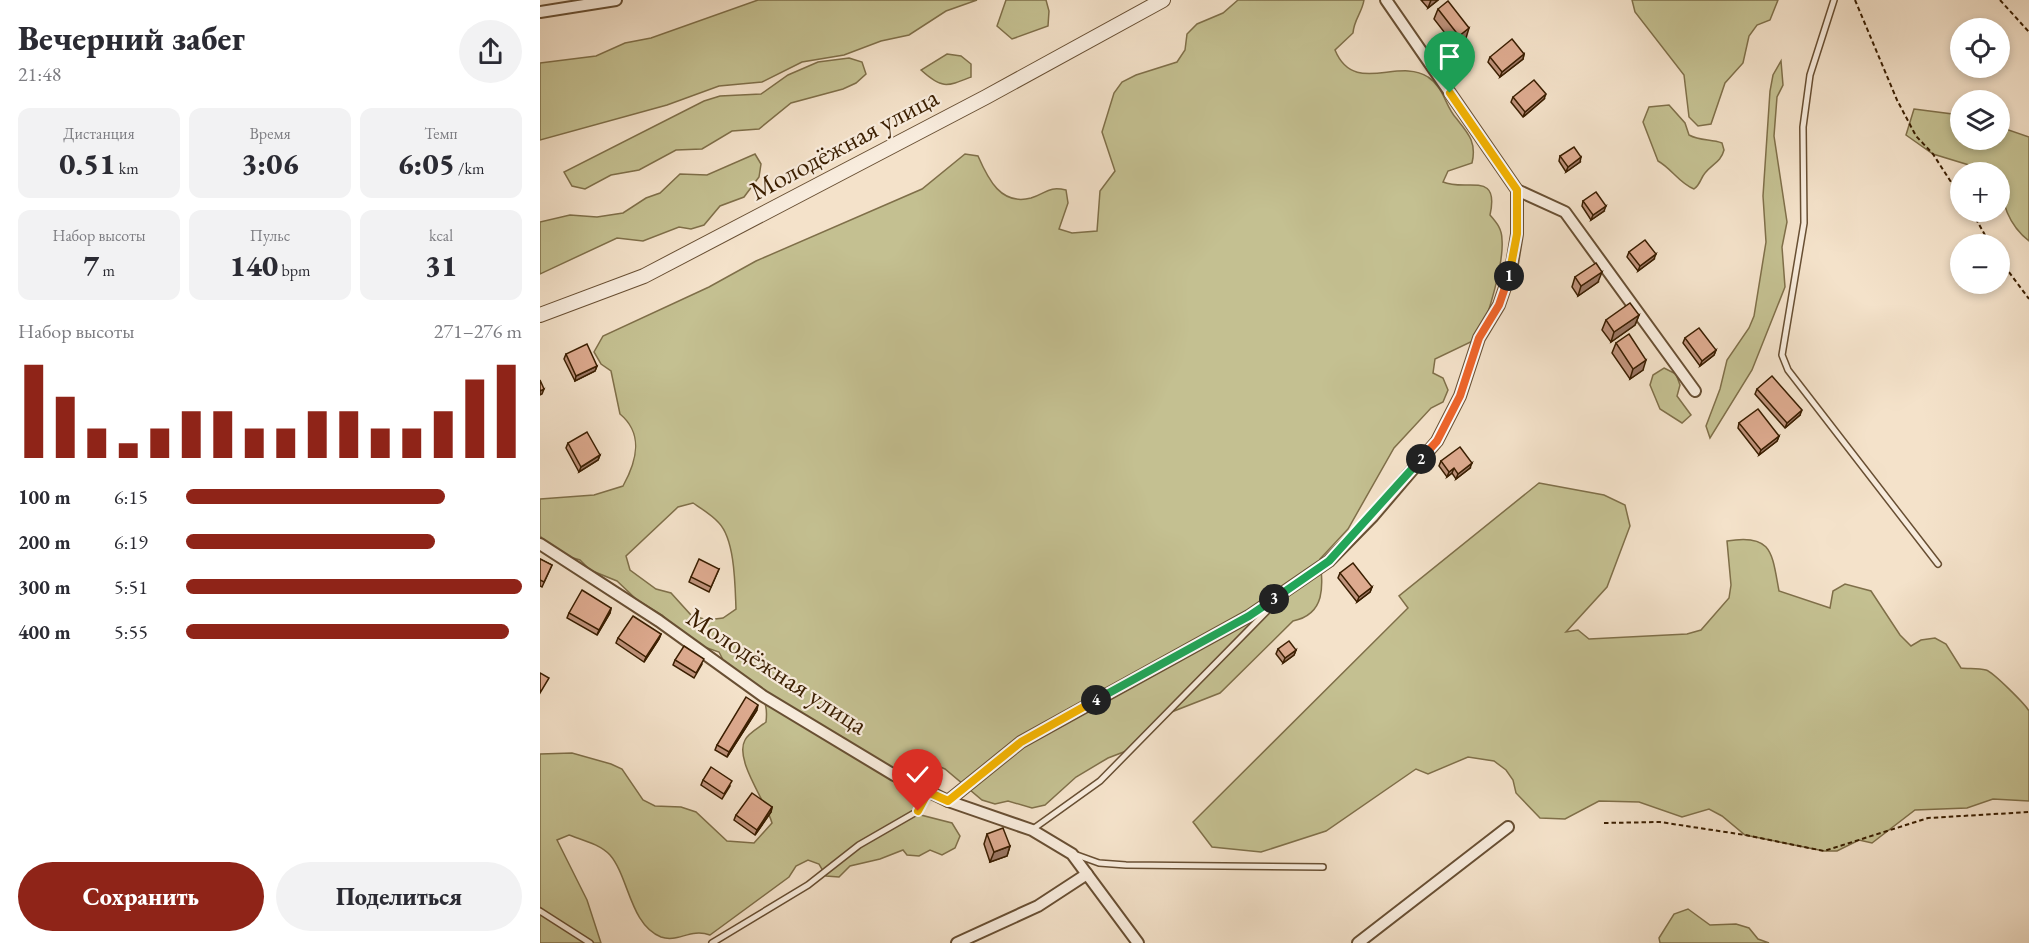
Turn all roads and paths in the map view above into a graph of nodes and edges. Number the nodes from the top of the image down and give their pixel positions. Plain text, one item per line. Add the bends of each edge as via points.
1 (616, 0) edge
2 (1163, 0) edge
3 (1386, 0) edge
4 (1834, 0) edge
5 (1855, 0) edge
6 (2000, 0) edge
7 (540, 12) edge
8 (2029, 32) edge
9 (1950, 180) edge
10 (1517, 190) junction
11 (2010, 273) edge
12 (2029, 299) edge
13 (540, 315) edge
14 (1695, 391) dead end
15 (540, 544) edge
16 (1938, 564) dead end
17 (1291, 587) junction
18 (928, 792) junction
19 (948, 801) junction
20 (2029, 812) edge
21 (1604, 823) dead end
22 (1508, 827) dead end
23 (1032, 830) junction
24 (1072, 854) junction
25 (1323, 867) dead end
26 (1087, 874) junction
27 (540, 911) edge
28 (590, 943) edge
29 (712, 943) edge
30 (957, 943) edge
31 (1138, 943) edge
32 (1358, 943) edge

1 - 7 street
2 - 13 street, Молодёжная улица via 986,98 644,276
3 - 10 street
4 - 16 lane via 1810,75 1803,128 1804,223 1782,356 1788,370
5 - 9 path via 1897,100 1916,136
6 - 8 path
10 - 14 street via 1566,212
10 - 17 street via 1517,234 1511,270 1499,305 1479,338 1460,396 1437,441 1329,561
11 - 12 path
15 - 18 street, Молодёжная улица via 659,621 763,696
17 - 19 street via 1249,616 1021,742
17 - 23 lane via 1100,781
18 - 19 street, Молодёжная улица
18 - 29 lane via 918,811 859,845 808,885
19 - 23 street, Молодёжная улица
20 - 21 path via 1928,818 1824,851 1660,822
22 - 32 street
23 - 24 street, Молодёжная улица
24 - 25 lane via 1099,863 1126,865
24 - 26 street
26 - 30 street via 1038,906
26 - 31 street
27 - 28 lane

